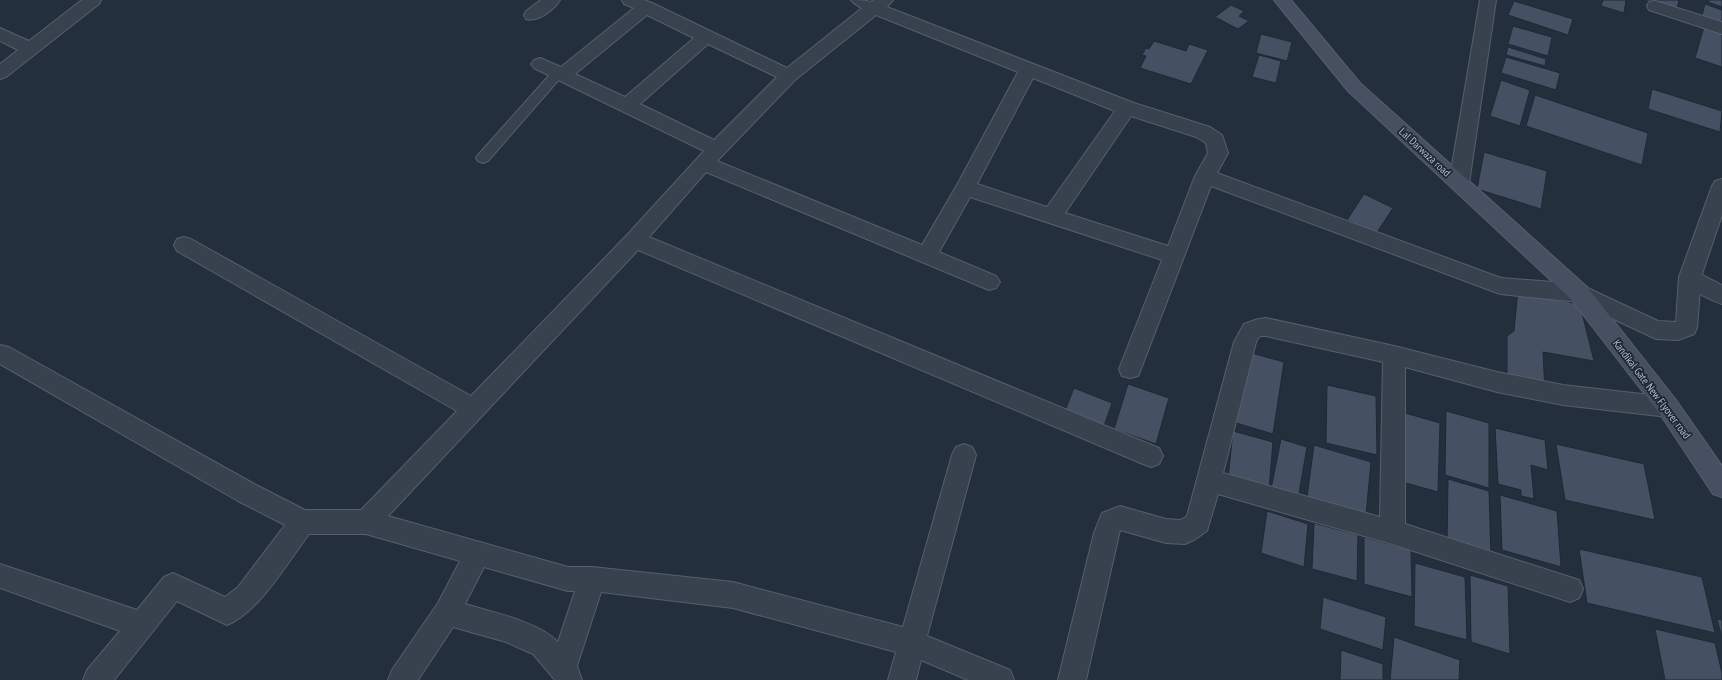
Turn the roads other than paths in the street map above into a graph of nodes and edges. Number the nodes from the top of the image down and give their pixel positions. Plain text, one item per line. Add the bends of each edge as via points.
1 (93, 0) edge
2 (552, 0) edge
3 (1282, 0) edge
4 (1488, 0) edge
5 (872, 3) edge
6 (638, 4) edge
7 (1655, 6) dead end
8 (532, 15) dead end
9 (1722, 28) edge
10 (0, 34) edge
11 (707, 36) junction
12 (30, 49) junction
13 (540, 64) dead end
14 (1028, 70) junction
15 (0, 73) edge
16 (560, 74) junction
17 (789, 76) junction
18 (626, 106) junction
19 (1127, 108) junction
20 (717, 149) junction
21 (483, 158) dead end
22 (703, 164) junction
23 (1205, 176) junction
24 (1459, 183) junction
25 (1722, 186) edge
26 (965, 188) junction
27 (1051, 217) junction
28 (635, 240) junction
29 (184, 245) dead end
30 (926, 256) junction
31 (1174, 256) junction
32 (1690, 277) junction
33 (989, 282) dead end
34 (1579, 293) junction
35 (1722, 295) edge
36 (1, 354) dead end
37 (1394, 355) junction
38 (1130, 369) dead end
39 (1668, 407) junction
40 (474, 409) junction
41 (964, 455) dead end
42 (1151, 456) dead end
43 (1209, 480) junction
44 (1722, 486) edge
45 (303, 522) junction
46 (366, 522) junction
47 (1392, 532) junction
48 (478, 553) junction
49 (0, 576) edge
50 (592, 579) junction
51 (1570, 589) dead end
52 (447, 612) junction
53 (141, 625) junction
54 (912, 643) junction
55 (566, 674) edge
56 (97, 680) edge
57 (402, 680) edge
58 (902, 680) edge
59 (1000, 680) edge
60 (1072, 680) edge

1 - 12 street
2 - 8 street
3 - 24 main road, Lal Darwaza road via 1354,87
4 - 24 street
5 - 14 street
5 - 17 street
6 - 11 street
6 - 16 street
7 - 9 street
10 - 12 street
11 - 17 street
11 - 18 street
12 - 15 street
13 - 16 street
14 - 19 street
14 - 26 street
16 - 18 street
16 - 21 lane
17 - 20 street
18 - 20 street
19 - 23 street via 1203,132 1215,140 1218,153
19 - 27 street
20 - 22 street
22 - 28 street
22 - 30 street
23 - 31 street
23 - 34 street via 1500,286
24 - 34 main road, Lal Darwaza road
25 - 32 street
26 - 27 street
26 - 30 street
27 - 31 street
28 - 40 street
28 - 42 street
29 - 40 street
30 - 33 street
31 - 38 street
32 - 34 street via 1686,328 1678,331 1656,330
32 - 35 street
34 - 39 main road, Kandikal Gate New Flyover road
36 - 45 street
37 - 39 street via 1497,382 1563,395
37 - 43 street via 1266,327 1255,328 1249,332
37 - 47 street
39 - 44 main road, Kandikal Gate New Flyover road
40 - 46 street
41 - 54 street
43 - 47 street
43 - 60 street via 1198,523 1185,532 1166,531 1120,518 1110,521
45 - 46 street
45 - 53 street via 247,596 226,612 173,586
46 - 48 street
47 - 51 street
48 - 50 street via 568,579
48 - 52 street
49 - 53 street
50 - 54 street via 733,595
50 - 55 street
52 - 55 street via 509,630 542,645
52 - 57 street
53 - 56 street
54 - 58 street
54 - 59 street

